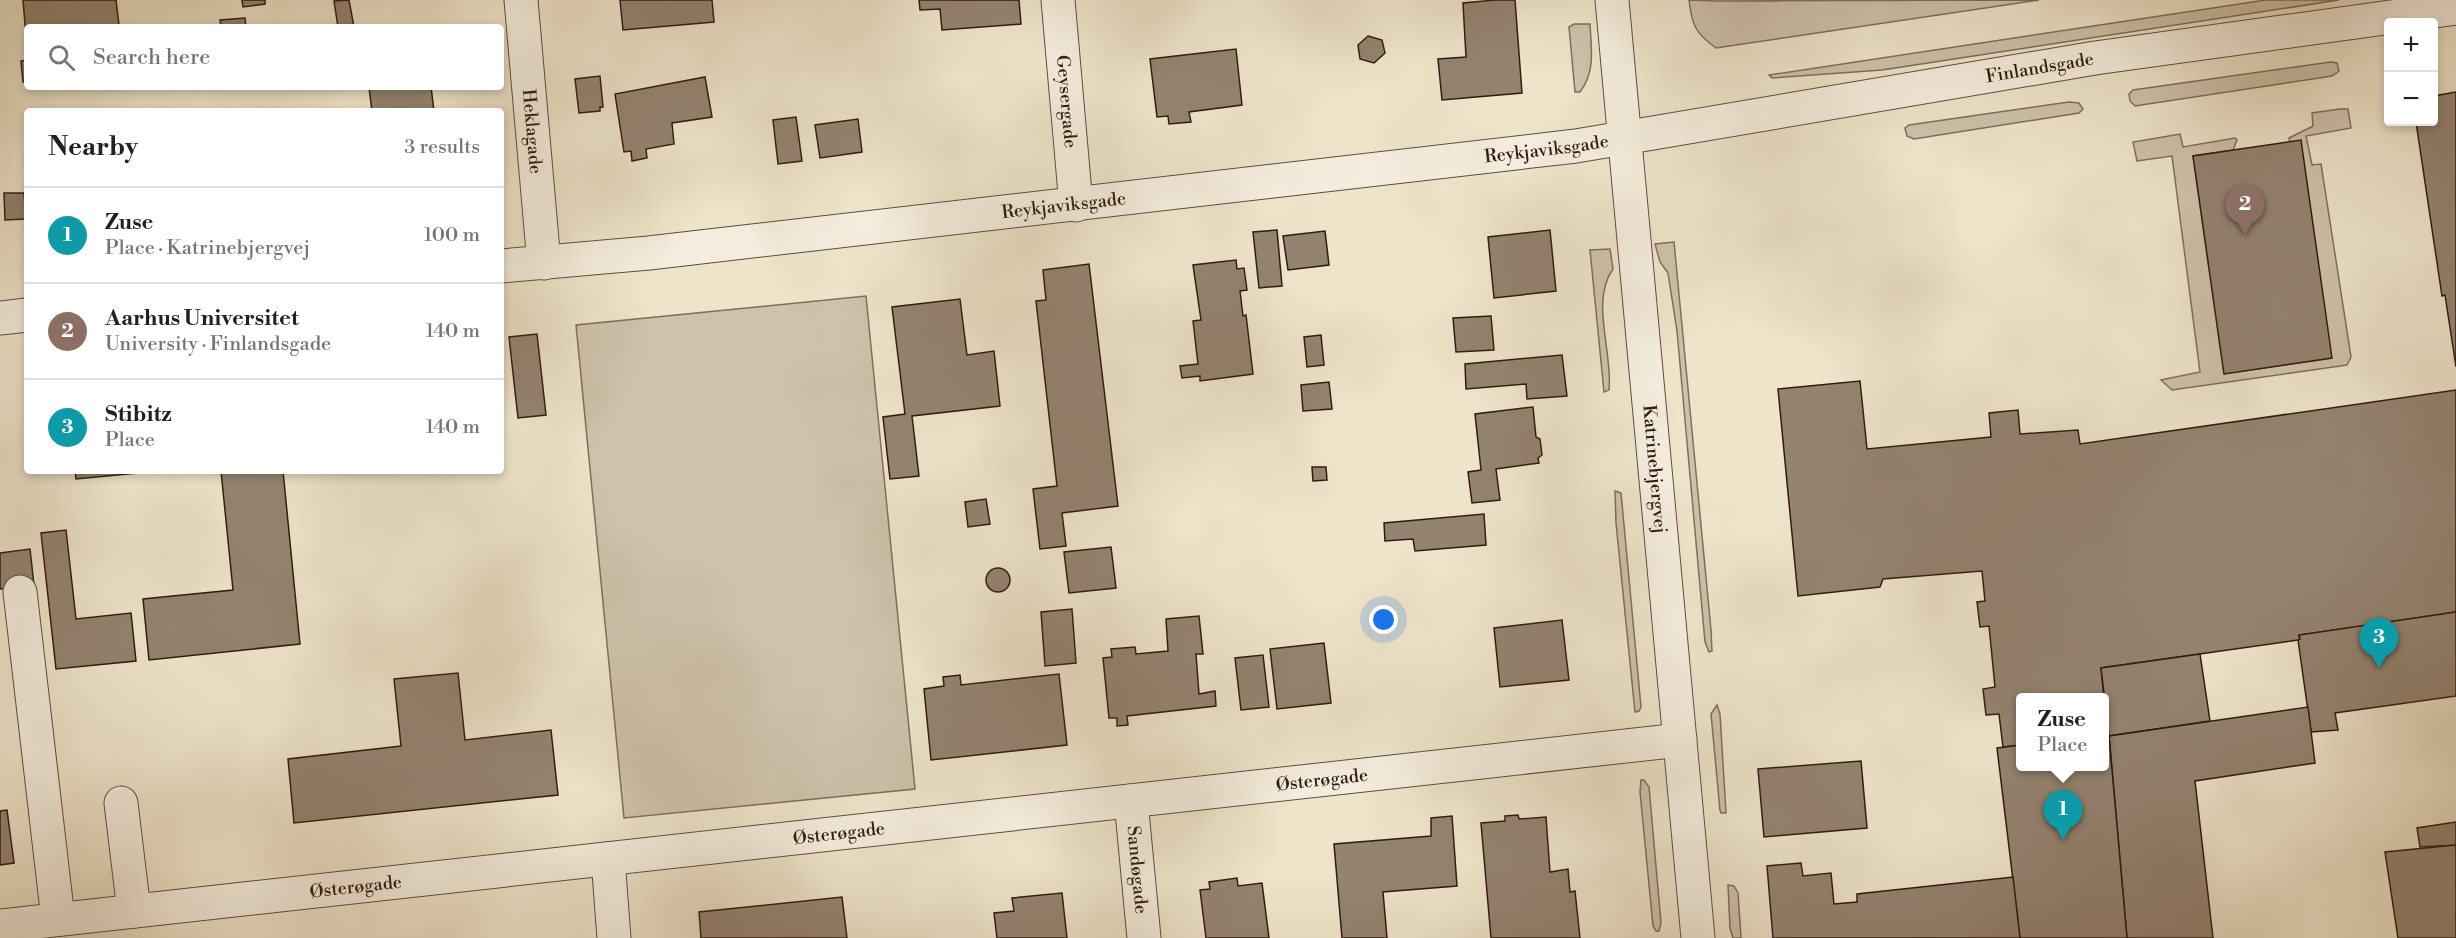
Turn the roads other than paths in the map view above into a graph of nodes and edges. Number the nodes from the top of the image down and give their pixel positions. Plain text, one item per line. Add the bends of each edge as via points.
1 (521, 0) edge
2 (1058, 0) edge
3 (1612, 0) edge
4 (2456, 8) edge
5 (1626, 137) junction
6 (1076, 205) junction
7 (544, 263) junction
8 (504, 266) edge
9 (24, 315) edge
10 (0, 318) edge
11 (20, 592) dead end
12 (1680, 740) junction
13 (1131, 801) junction
14 (122, 803) dead end
15 (608, 859) junction
16 (134, 911) junction
17 (58, 920) junction
18 (17, 929) edge
19 (614, 938) edge
20 (1144, 938) edge
21 (1698, 938) edge

1 - 7 street, Heklagade
2 - 6 street, Geysergade
3 - 5 street, Katrinebjergvej
4 - 5 street, Finlandsgade via 2094,58
5 - 6 street, Reykjaviksgade
5 - 12 street, Katrinebjergvej
6 - 7 street, Reykjaviksgade
7 - 8 street, Reykjaviksgade
9 - 10 street
11 - 17 street
12 - 13 street, Østerøgade
12 - 21 street, Katrinebjergvej
13 - 15 street, Østerøgade
13 - 20 street, Sandøgade
14 - 16 street
15 - 16 street, Østerøgade
15 - 19 street
16 - 17 street, Østerøgade
17 - 18 street, Østerøgade

